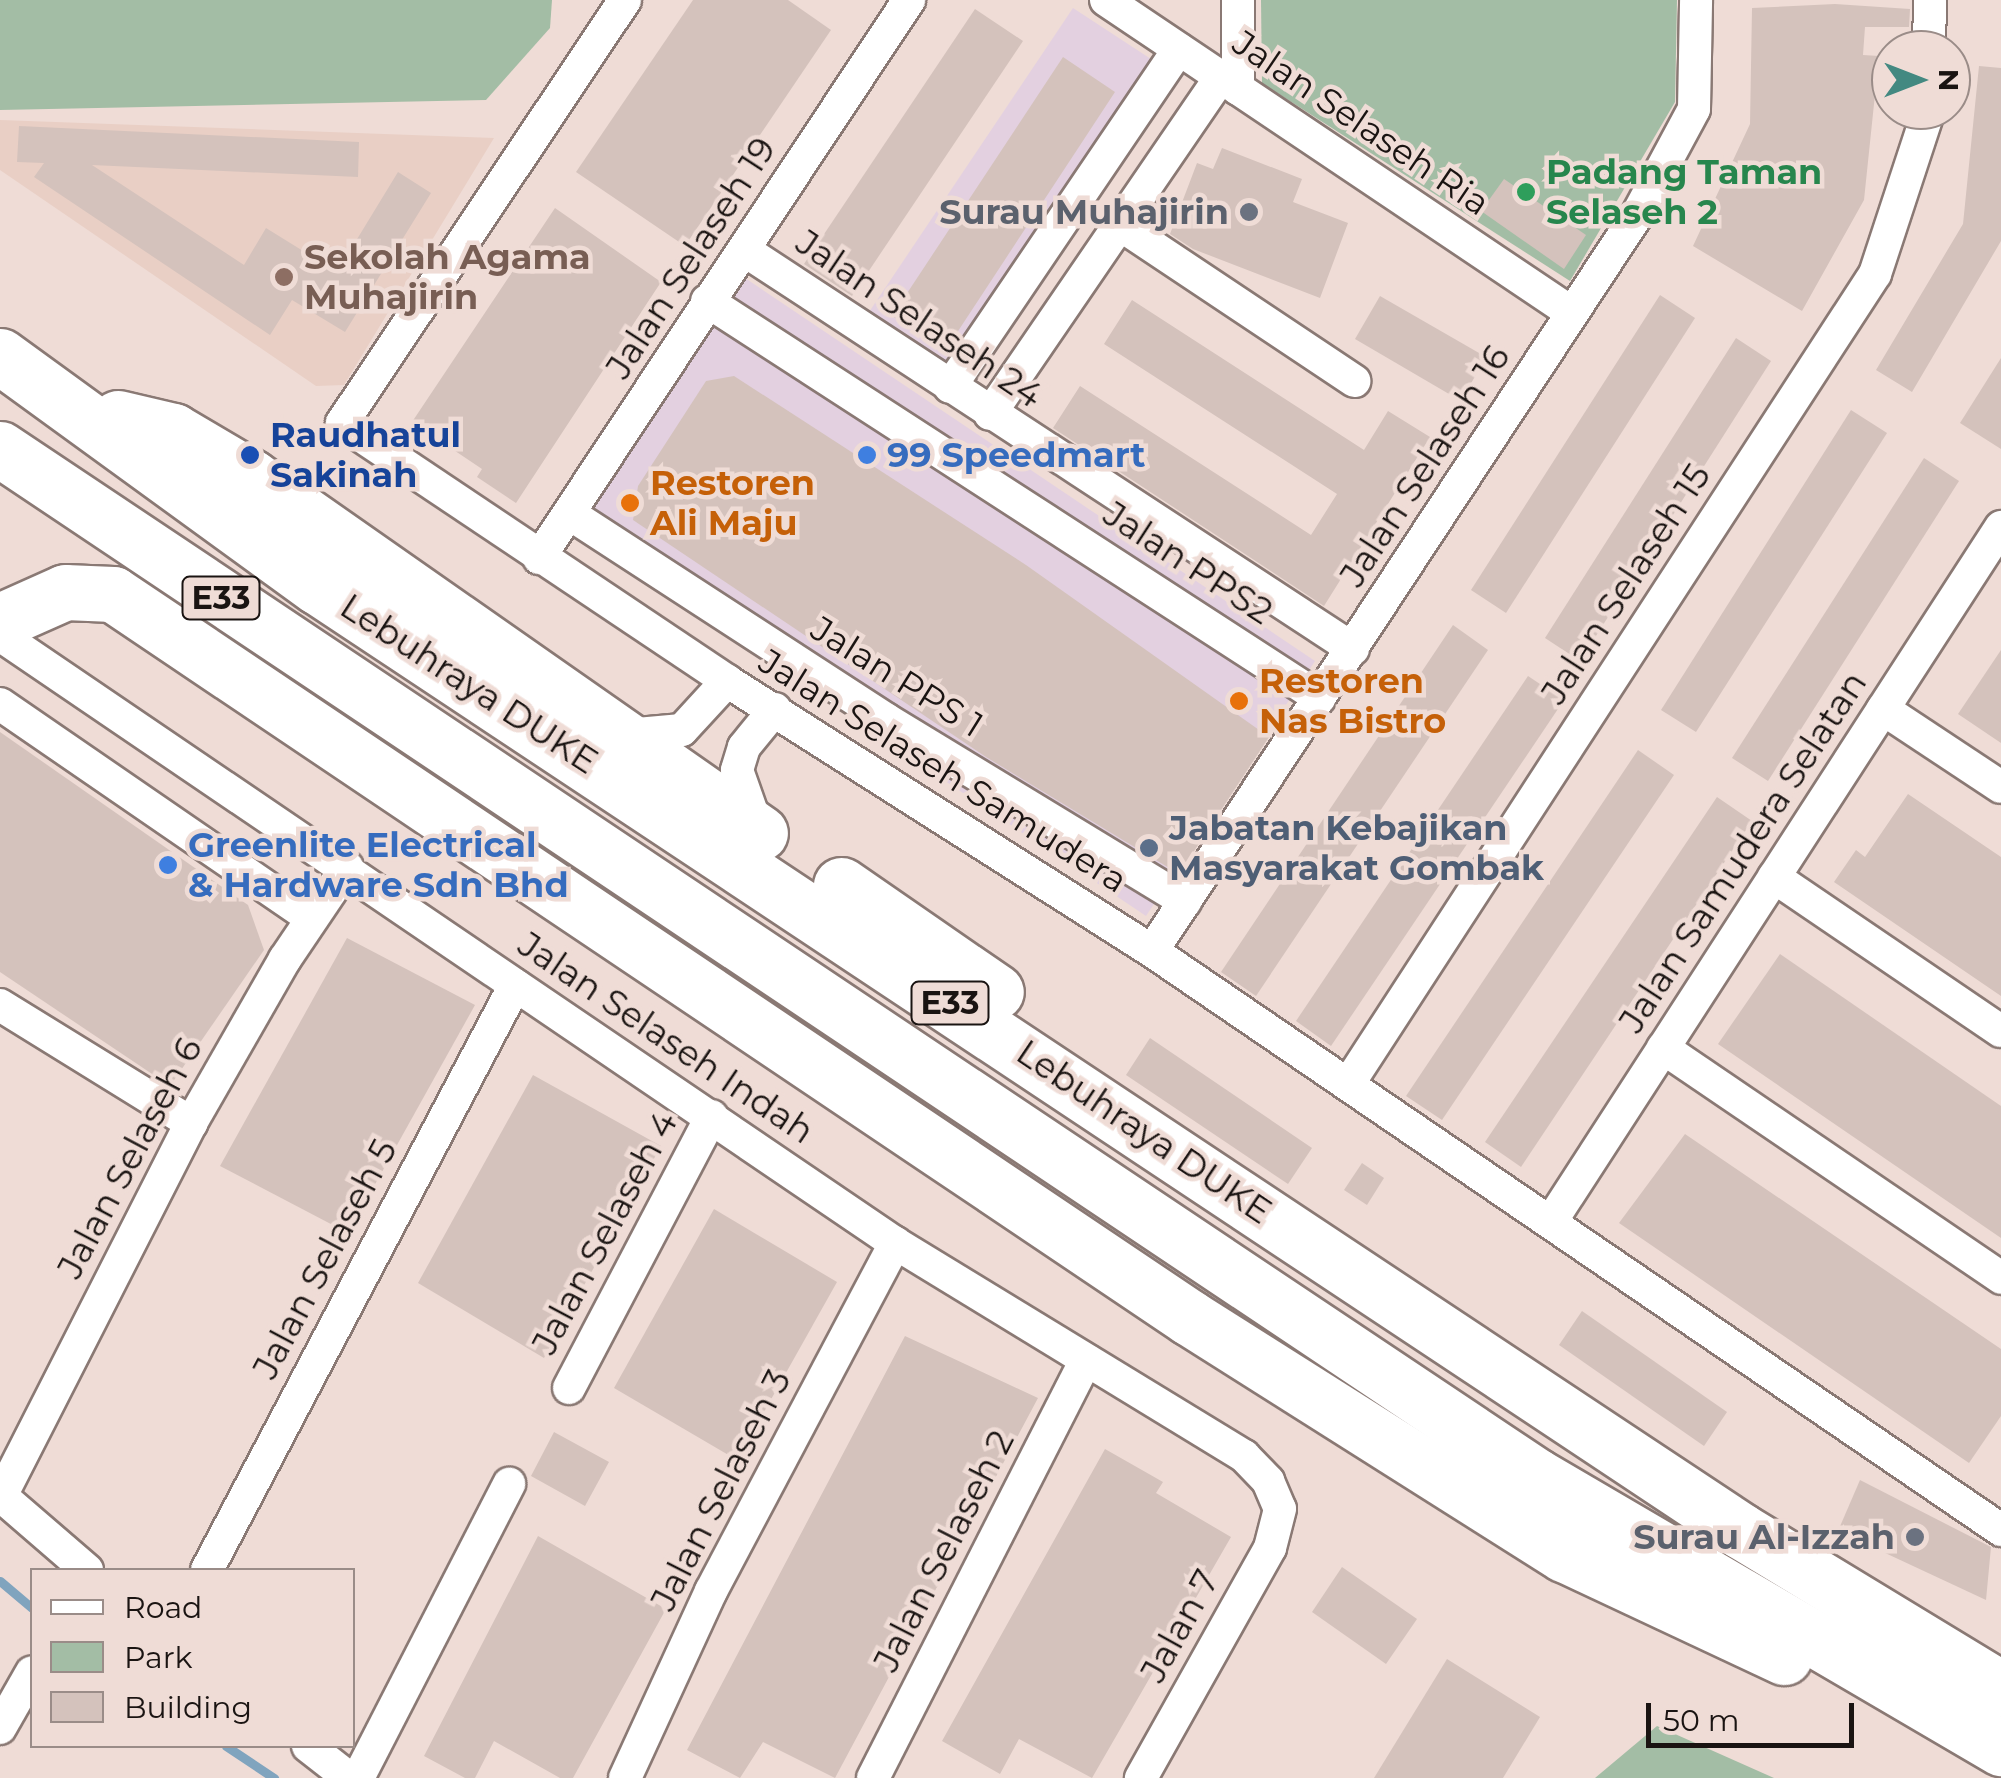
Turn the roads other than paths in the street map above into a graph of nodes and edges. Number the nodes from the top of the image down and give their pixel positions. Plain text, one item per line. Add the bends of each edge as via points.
1 (625, 0) edge
2 (909, 0) edge
3 (1106, 0) edge
4 (1238, 0) edge
5 (1696, 0) edge
6 (1930, 0) edge
7 (1929, 30) edge
8 (1179, 49) junction
9 (1230, 83) junction
10 (1922, 130) edge
11 (1118, 224) junction
12 (744, 250) junction
13 (707, 301) junction
14 (1572, 313) junction
15 (0, 356) edge
16 (1354, 380) dead end
17 (950, 388) junction
18 (81, 409) junction
19 (990, 414) junction
20 (0, 449) edge
21 (570, 514) junction
22 (1998, 539) edge
23 (540, 558) junction
24 (0, 621) edge
25 (0, 634) edge
26 (1352, 650) junction
27 (727, 681) junction
28 (1320, 698) junction
29 (0, 704) edge
30 (775, 708) junction
31 (1884, 708) junction
32 (622, 734) junction
33 (2001, 787) edge
34 (760, 833) junction
35 (347, 867) junction
36 (1774, 877) junction
37 (1185, 901) junction
38 (311, 918) junction
39 (1152, 951) junction
40 (515, 985) junction
41 (0, 1005) edge
42 (2001, 1031) edge
43 (1663, 1048) junction
44 (1349, 1083) junction
45 (712, 1116) junction
46 (191, 1124) junction
47 (1552, 1220) junction
48 (895, 1243) junction
49 (2001, 1278) edge
50 (1370, 1283) junction
51 (1086, 1360) junction
52 (569, 1388) dead end
53 (509, 1484) dead end
54 (1, 1496) edge
55 (1280, 1509) joint
56 (2001, 1530) edge
57 (85, 1568) edge
58 (208, 1568) edge
59 (1871, 1673) junction
60 (30, 1676) edge
61 (2001, 1689) edge
62 (0, 1728) edge
63 (311, 1748) edge
64 (2001, 1748) edge
65 (349, 1778) edge
66 (358, 1778) edge
67 (624, 1778) edge
68 (873, 1778) edge
69 (1141, 1778) edge

1 - 23 street, Jalan Selaseh Samudera via 342,423
2 - 12 street, Jalan Selaseh 19
3 - 8 street, Jalan Selaseh Ria
4 - 9 street
5 - 14 street, Jalan Selaseh 16 via 1694,109 1637,215
6 - 7 street
8 - 9 street, Jalan Selaseh Ria
8 - 17 street
9 - 11 street
9 - 14 street, Jalan Selaseh Ria
10 - 44 street, Jalan Selaseh 15 via 1875,274
11 - 16 street
11 - 19 street
12 - 13 street, Jalan Selaseh 19
12 - 17 street, Jalan Selaseh 24
13 - 21 street, Jalan Selaseh 19
13 - 28 street, Jalan PPS2
14 - 26 street, Jalan Selaseh 16
15 - 18 highway, Lebuhraya DUKE / E33
17 - 19 street, Jalan Selaseh 24
18 - 32 highway via 173,432 218,456
18 - 50 highway, Lebuhraya DUKE / E33 via 317,586
19 - 26 street, Jalan Selaseh 24
20 - 59 highway, Lebuhraya DUKE / E33 via 1536,1476
21 - 23 street, Jalan Selaseh 19
21 - 37 street, Jalan PPS 1 via 887,720
22 - 31 street, Jalan Samudera Selatan
23 - 27 street, Jalan Selaseh Samudera
24 - 59 highway via 65,592 113,594 1158,1296 1564,1554 1773,1654
25 - 35 street, Jalan Selaseh Indah
26 - 28 street, Jalan Selaseh 16
27 - 30 street, Jalan Selaseh Samudera
27 - 32 street via 682,730
28 - 37 street, Jalan Selaseh 16
29 - 38 street
30 - 34 street via 744,748 737,770
30 - 39 street, Jalan Selaseh Samudera
31 - 33 street
31 - 36 street, Jalan Samudera Selatan
32 - 34 highway
34 - 50 highway via 930,943
35 - 38 street, Jalan Selaseh 6
35 - 40 street, Jalan Selaseh Indah
36 - 42 street
36 - 43 street, Jalan Samudera Selatan
37 - 39 street, Jalan Selaseh 16
38 - 46 street, Jalan Selaseh 6
39 - 44 street, Jalan Selaseh Samudera
40 - 45 street, Jalan Selaseh Indah
40 - 58 street, Jalan Selaseh 5
41 - 46 street
43 - 47 street, Jalan Samudera Selatan
43 - 49 street
44 - 47 street, Jalan Selaseh Samudera
45 - 48 street, Jalan Selaseh Indah
45 - 52 street, Jalan Selaseh 4
46 - 54 street, Jalan Selaseh 6
47 - 56 street, Jalan Selaseh Samudera
48 - 51 street, Jalan Selaseh Indah
48 - 67 street, Jalan Selaseh 3 via 711,1591
50 - 61 highway, Lebuhraya DUKE / E33 via 1742,1531
51 - 55 street, Jalan Selaseh Indah via 1244,1456 1268,1481
51 - 68 street, Jalan Selaseh 2
53 - 66 street
54 - 57 street
55 - 69 street, Jalan 7 via 1270,1548
59 - 64 highway, Lebuhraya DUKE / E33
60 - 62 street
63 - 65 street

